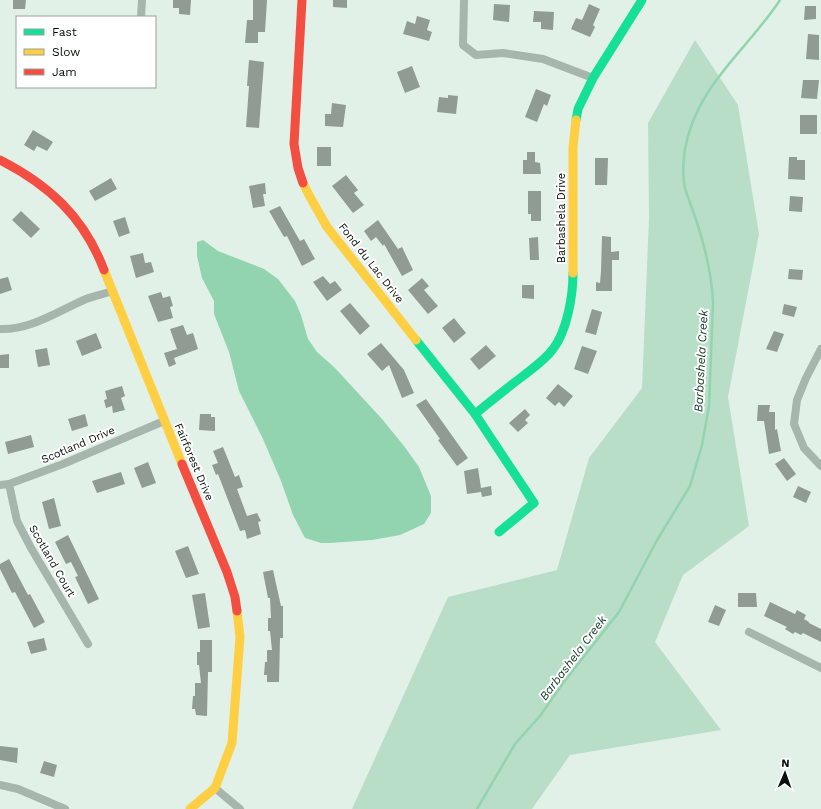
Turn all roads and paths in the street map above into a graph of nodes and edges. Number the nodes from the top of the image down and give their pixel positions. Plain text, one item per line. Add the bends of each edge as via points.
1 (142, 0) edge
2 (302, 0) edge
3 (464, 0) edge
4 (642, 0) edge
5 (141, 16) edge
6 (593, 78) junction
7 (0, 160) edge
8 (113, 291) junction
9 (0, 329) edge
10 (821, 349) edge
11 (475, 414) junction
12 (164, 421) junction
13 (821, 466) edge
14 (9, 484) junction
15 (0, 485) edge
16 (499, 532) dead end
17 (749, 632) dead end
18 (88, 644) dead end
19 (821, 668) edge
20 (0, 785) edge
21 (215, 788) junction
22 (65, 809) edge
23 (190, 809) edge
24 (240, 809) edge

1 - 5 street
2 - 11 street, Fond du Lac Drive via 294,144 302,183 327,227
3 - 6 street via 463,45 476,56 502,54 543,59
4 - 6 street, Barbashela Drive
6 - 11 street, Barbashela Drive via 578,109 575,122 573,283 565,321 552,349 539,363
7 - 8 street, Fairforest Drive via 41,183 70,210 97,251
8 - 9 street via 86,299 40,321
8 - 12 street, Fairforest Drive
10 - 13 street via 797,400 794,424 804,448
11 - 16 street, Fond du Lac Drive via 534,503
12 - 14 street, Scotland Drive
12 - 21 street, Fairforest Drive via 227,572 237,610 239,650 232,743
14 - 15 street, Scotland Drive
14 - 18 street, Scotland Court via 17,521
17 - 19 street
20 - 22 street via 18,789
21 - 23 street, Fairforest Drive
21 - 24 street

